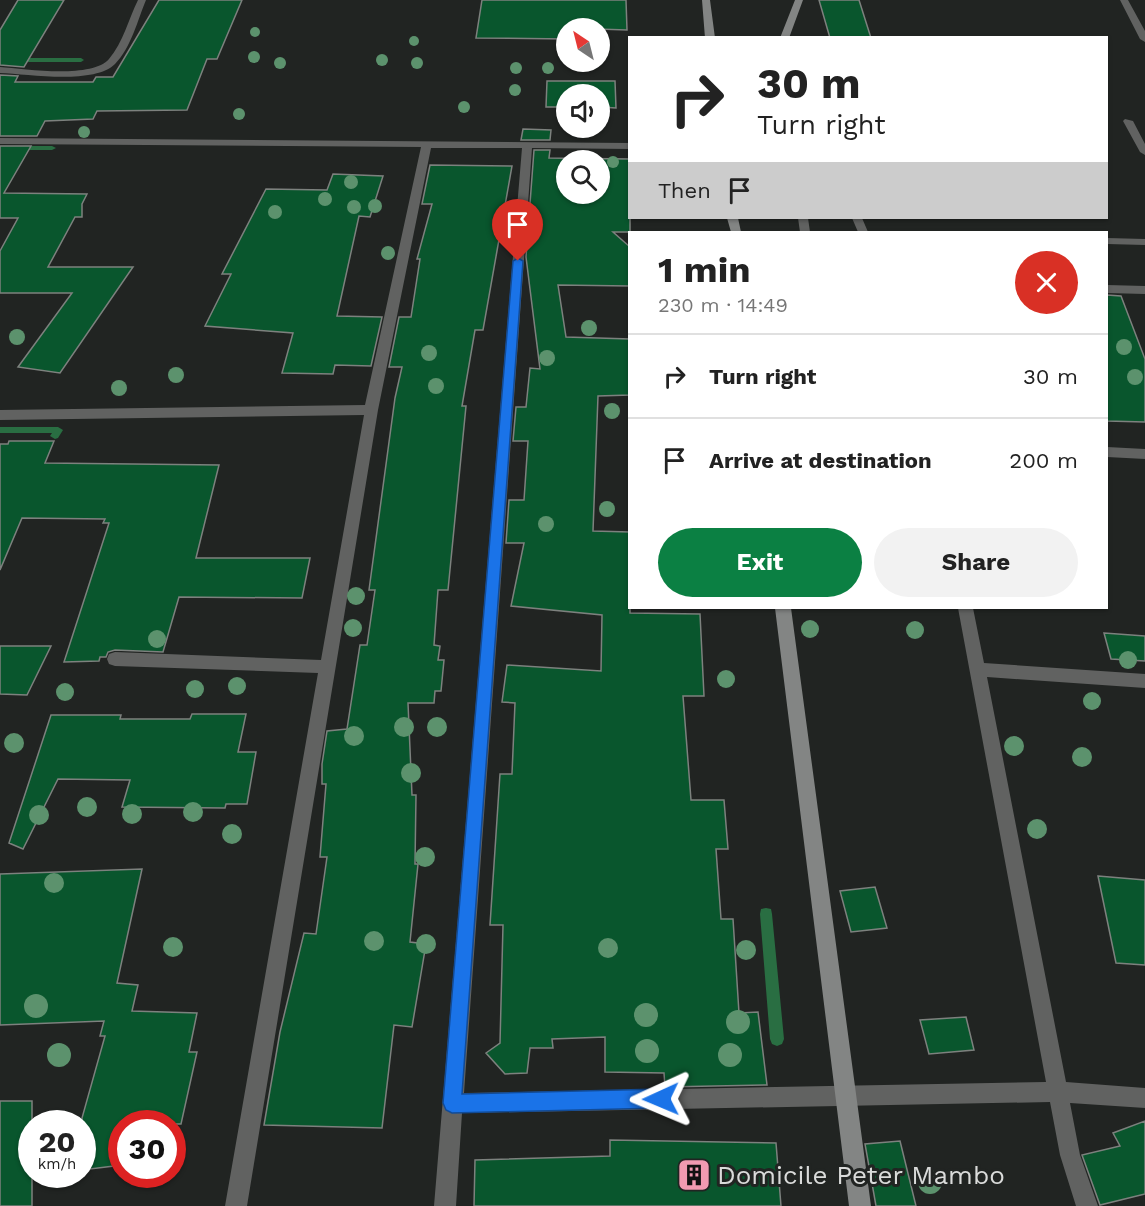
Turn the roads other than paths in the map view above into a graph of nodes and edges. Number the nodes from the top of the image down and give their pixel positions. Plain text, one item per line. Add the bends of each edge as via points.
1 (142, 0) edge
2 (706, 0) edge
3 (799, 0) edge
4 (1124, 0) edge
5 (710, 36) edge
6 (785, 36) edge
7 (1145, 39) edge
8 (0, 70) edge
9 (1128, 121) dead end
10 (0, 141) edge
11 (427, 144) junction
12 (527, 144) junction
13 (628, 146) edge
14 (1145, 152) edge
15 (1108, 241) edge
16 (1145, 242) edge
17 (1108, 289) edge
18 (1145, 291) edge
19 (370, 410) junction
20 (0, 415) edge
21 (1108, 452) edge
22 (1145, 454) edge
23 (783, 609) edge
24 (966, 609) edge
25 (115, 659) dead end
26 (328, 667) junction
27 (980, 670) junction
28 (1145, 681) edge
29 (1060, 1092) junction
30 (846, 1094) junction
31 (1145, 1098) edge
32 (452, 1103) junction
33 (236, 1206) edge
34 (445, 1206) edge
35 (860, 1206) edge
36 (1087, 1206) edge

1 - 8 street via 112,62 84,72
2 - 5 main road
3 - 6 main road
4 - 7 street
9 - 14 lane
10 - 11 street
11 - 12 street
11 - 19 street
12 - 13 street
12 - 32 street
15 - 16 lane
17 - 18 street
19 - 20 street
19 - 26 street
21 - 22 street
23 - 30 main road
24 - 27 street
25 - 26 street
26 - 33 street
27 - 28 street
27 - 29 street
29 - 30 street
29 - 31 street
29 - 36 street via 1070,1155
30 - 32 street
30 - 35 main road
32 - 34 street

